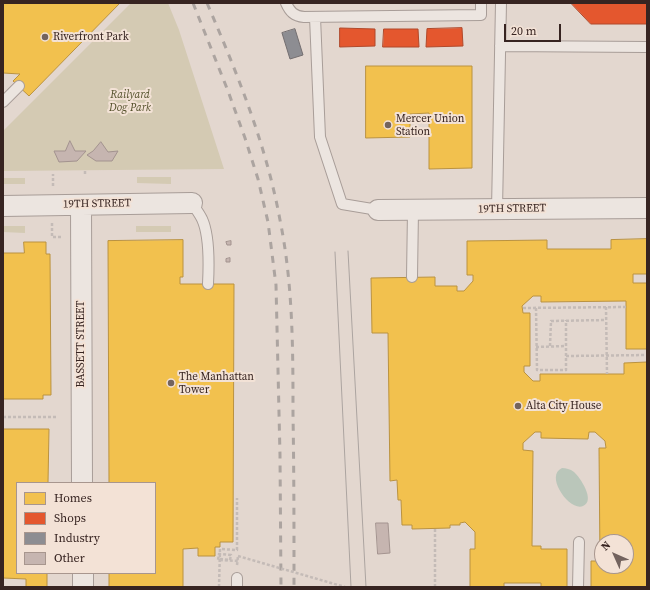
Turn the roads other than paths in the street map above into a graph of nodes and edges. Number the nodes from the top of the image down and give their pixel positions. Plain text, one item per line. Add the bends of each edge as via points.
1 (286, 3) edge
2 (480, 3) edge
3 (501, 3) edge
4 (315, 17) junction
5 (500, 46) junction
6 (646, 47) edge
7 (19, 86) dead end
8 (3, 102) edge
9 (192, 203) joint
10 (81, 205) junction
11 (3, 206) edge
12 (647, 208) edge
13 (497, 209) junction
14 (378, 210) joint
15 (413, 210) junction
16 (412, 277) dead end
17 (208, 284) dead end
18 (82, 482) edge
19 (579, 542) dead end
20 (83, 574) edge
21 (83, 587) edge
22 (578, 587) edge

1 - 4 lane via 294,15
2 - 4 lane via 481,15
3 - 5 lane
4 - 14 lane via 320,137 342,204
5 - 6 lane
5 - 13 lane
7 - 8 lane
9 - 10 street, 19TH STREET
9 - 17 lane via 205,230 209,258
10 - 11 street, 19TH STREET
10 - 18 street, BASSETT STREET
12 - 13 street, 19TH STREET
13 - 15 street, 19TH STREET
14 - 15 street, 19TH STREET
15 - 16 lane
19 - 22 lane
20 - 21 street

